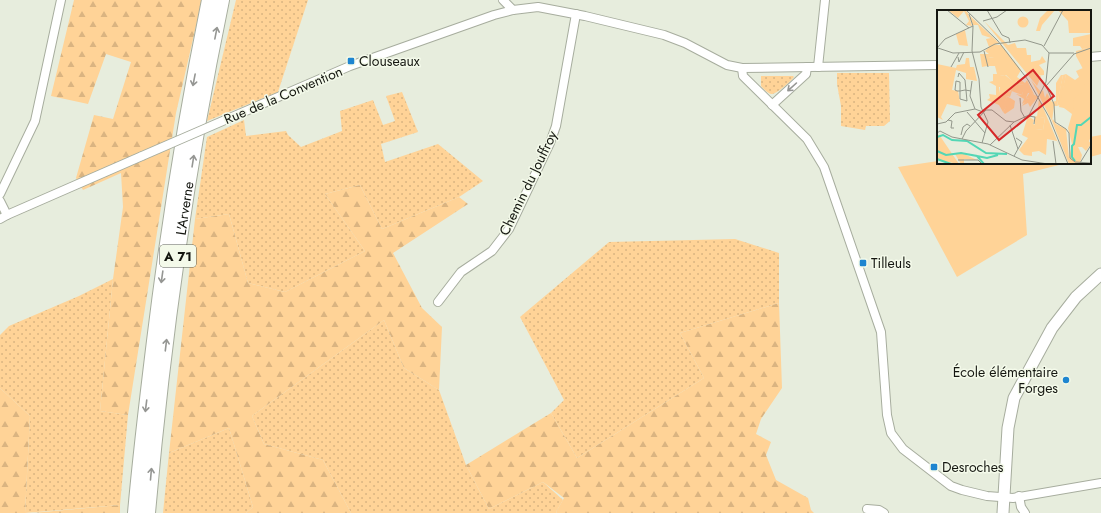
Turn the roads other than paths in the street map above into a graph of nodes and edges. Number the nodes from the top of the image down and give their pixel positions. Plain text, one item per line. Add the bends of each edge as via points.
1 (62, 0) edge
2 (209, 0) edge
3 (222, 0) edge
4 (503, 0) edge
5 (825, 0) edge
6 (513, 10) junction
7 (576, 14) junction
8 (1101, 56) edge
9 (1091, 57) edge
10 (937, 65) edge
11 (818, 67) junction
12 (742, 68) junction
13 (807, 68) junction
14 (772, 105) junction
15 (0, 194) edge
16 (0, 201) edge
17 (4, 217) edge
18 (1101, 274) edge
19 (438, 302) dead end
20 (1101, 483) edge
21 (1019, 496) junction
22 (1004, 498) junction
23 (867, 509) dead end
24 (135, 513) edge
25 (148, 513) edge
26 (884, 513) edge
27 (1003, 513) edge
28 (1025, 513) edge

1 - 15 street via 34,121
2 -> 24 highway, L'Arverne / A 71 via 160,292
25 -> 3 highway, L'Arverne / A 71 via 154,440 172,295 202,105
4 - 6 street
5 - 11 street
6 - 7 street, Rue de la Convention via 538,7
6 - 17 street, Rue de la Convention, bridge via 350,66
7 - 12 street, Rue de la Convention via 664,35 727,65
7 - 19 street, Chemin du Jouffroy via 556,126 509,229 492,251 461,272
8 - 9 street
10 - 11 street, Rue de la Convention
11 - 13 street, Rue de la Convention
12 - 13 street, Rue de la Convention
12 - 14 street via 743,76
13 -> 14 street via 806,74
14 - 22 street via 807,139 824,167 881,332 887,416 891,433 903,449 951,486
16 - 17 street
18 - 22 street via 1076,297 1052,328 1014,398 1008,428
20 - 21 street
21 - 22 street
21 - 28 street
22 - 27 street
23 - 26 street

